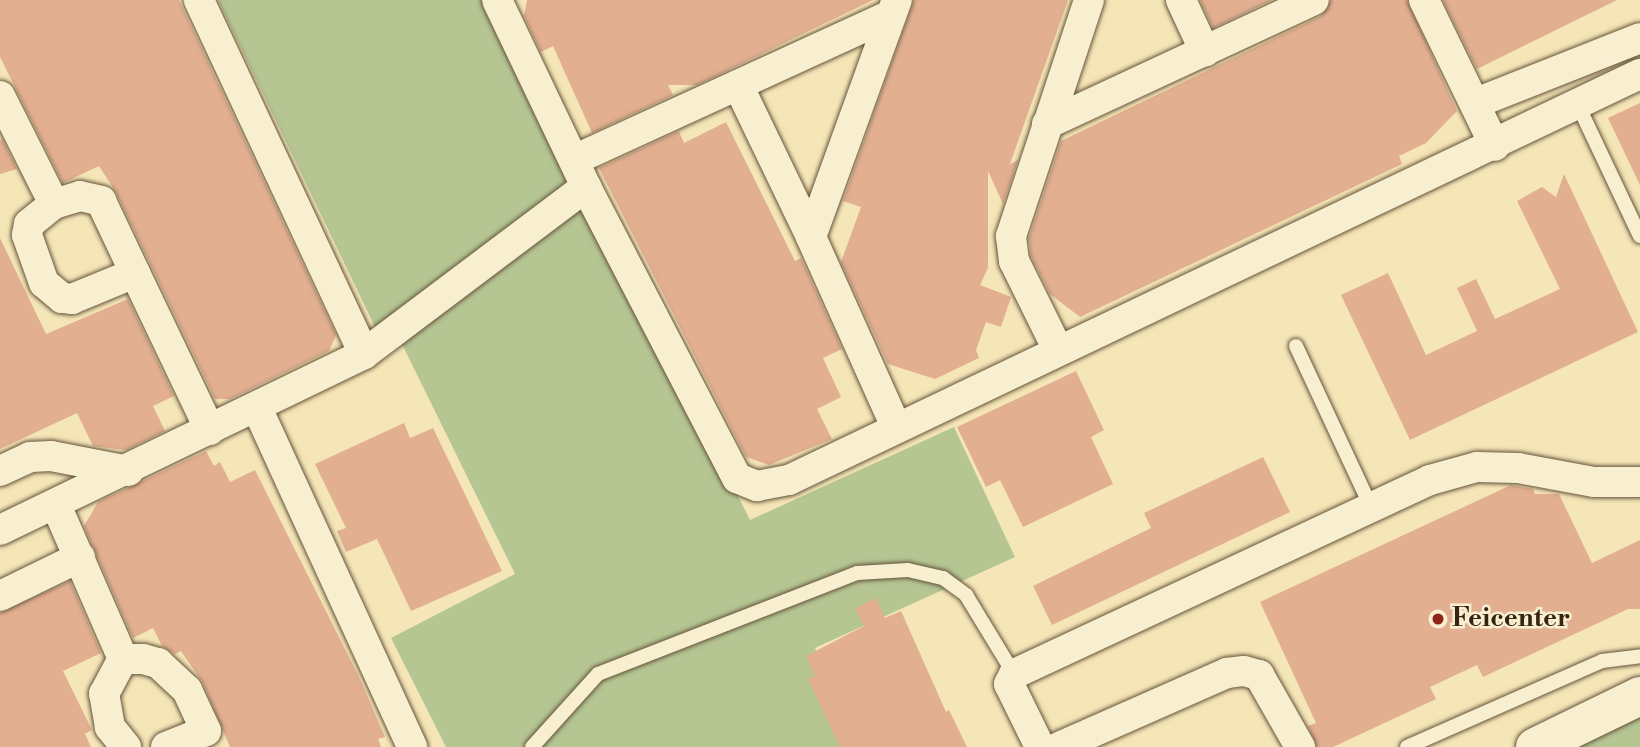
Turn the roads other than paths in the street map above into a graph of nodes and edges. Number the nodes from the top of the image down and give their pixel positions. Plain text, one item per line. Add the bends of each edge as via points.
1 (199, 0) edge
2 (497, 0) edge
3 (1089, 0) edge
4 (1181, 0) edge
5 (1314, 0) edge
6 (1424, 0) edge
7 (894, 8) edge
8 (1640, 38) edge
9 (1205, 52) junction
10 (1640, 74) edge
11 (738, 85) junction
12 (0, 96) edge
13 (1476, 103) junction
14 (1578, 105) junction
15 (1047, 124) junction
16 (1495, 146) junction
17 (580, 173) junction
18 (54, 204) junction
19 (1640, 236) edge
20 (811, 237) junction
21 (135, 274) junction
22 (1296, 346) dead end
23 (1058, 350) junction
24 (364, 354) junction
25 (257, 408) junction
26 (896, 427) junction
27 (210, 430) junction
28 (0, 471) edge
29 (129, 471) junction
30 (1640, 482) edge
31 (56, 505) junction
32 (1372, 511) junction
33 (0, 530) edge
34 (80, 557) junction
35 (0, 596) edge
36 (1640, 656) edge
37 (123, 659) junction
38 (1014, 674) junction
39 (1640, 696) edge
40 (210, 739) edge
41 (126, 747) edge
42 (166, 747) edge
43 (412, 747) edge
44 (532, 747) edge
45 (1040, 747) edge
46 (1059, 747) edge
47 (1300, 747) edge
48 (1407, 747) edge
49 (1535, 747) edge

1 - 24 street
2 - 17 street
3 - 15 street
4 - 9 street
5 - 9 street
6 - 13 street
7 - 11 street
7 - 20 street
8 - 13 street
9 - 15 street
10 - 14 street
11 - 17 street
11 - 20 street
12 - 18 street
13 - 16 street
14 - 16 street
14 - 19 lane
15 - 23 street via 1011,249
16 - 23 street
17 - 24 street
17 - 26 street via 737,478 757,486 789,481
18 - 21 street via 80,196 101,201
18 - 21 street via 36,214 27,235 44,283 54,293 72,299
20 - 26 street
21 - 27 street
22 - 32 lane
23 - 26 street
24 - 25 street
25 - 27 street
25 - 43 street
27 - 29 street
28 - 29 street via 30,457 51,456
29 - 31 street
30 - 32 street via 1594,482 1518,468 1477,467 1430,481
31 - 33 street
31 - 34 street
32 - 38 street
34 - 35 street
34 - 37 street
36 - 48 lane via 1602,661
37 - 40 street via 158,663 187,690
37 - 41 street via 109,681 104,708 110,727
38 - 44 lane via 966,595 943,578 908,570 857,573 598,674
38 - 45 street via 1009,684
39 - 49 main road
40 - 42 street
46 - 47 street via 1227,673 1244,671 1259,675

